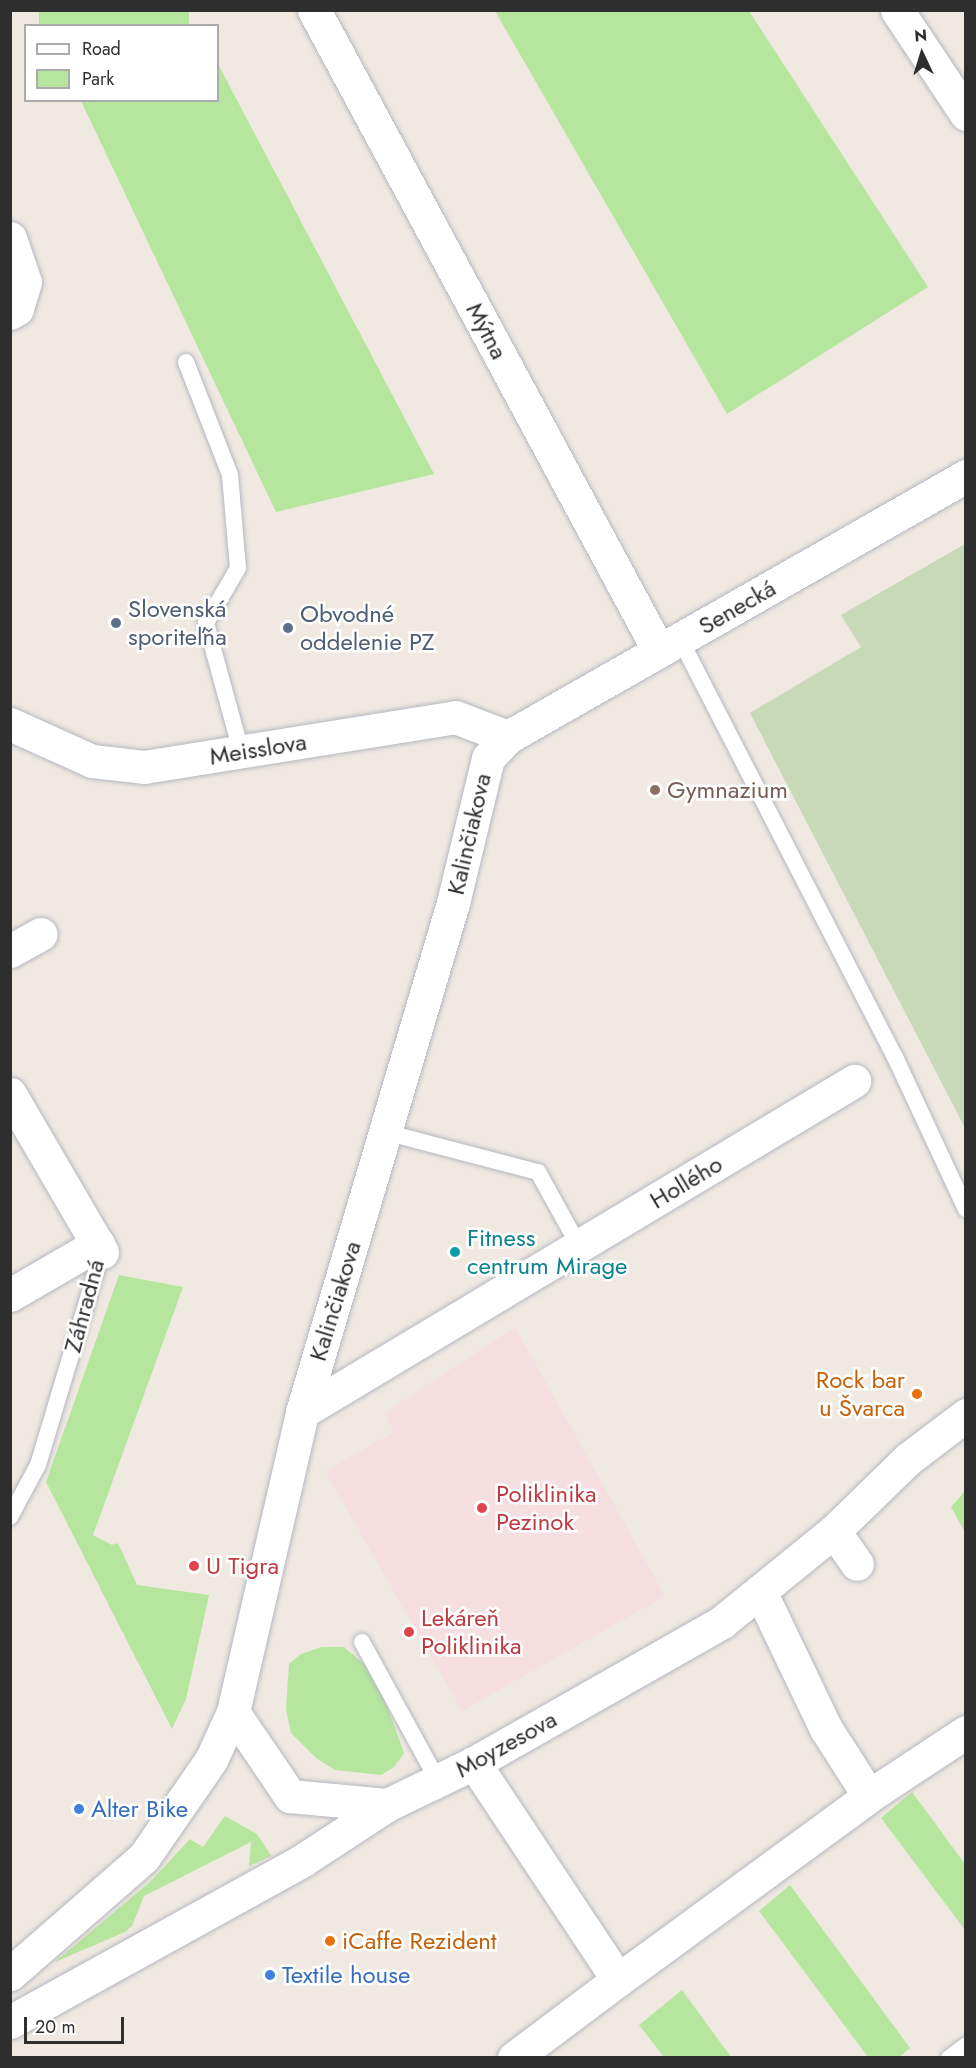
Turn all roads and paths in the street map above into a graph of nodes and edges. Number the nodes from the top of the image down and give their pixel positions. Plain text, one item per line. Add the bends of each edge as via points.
1 (314, 10) edge
2 (897, 10) edge
3 (966, 114) edge
4 (10, 238) edge
5 (10, 313) edge
6 (186, 362) dead end
7 (966, 476) edge
8 (670, 645) junction
9 (10, 724) edge
10 (508, 737) junction
11 (241, 751) junction
12 (41, 934) dead end
13 (10, 951) edge
14 (854, 1082) dead end
15 (10, 1094) edge
16 (385, 1132) junction
17 (966, 1209) edge
18 (579, 1246) junction
19 (100, 1248) junction
20 (10, 1295) edge
21 (302, 1412) junction
22 (966, 1415) edge
23 (10, 1517) edge
24 (834, 1531) junction
25 (857, 1564) dead end
26 (760, 1591) junction
27 (362, 1642) dead end
28 (232, 1712) junction
29 (966, 1732) edge
30 (474, 1763) junction
31 (438, 1780) junction
32 (869, 1796) junction
33 (387, 1805) junction
34 (10, 1974) edge
35 (618, 1980) junction
36 (10, 2022) edge
37 (966, 2045) edge
38 (514, 2058) edge
39 (949, 2058) edge

1 - 8 street, Mýtna
2 - 3 street
4 - 5 street via 25,282 17,309
6 - 11 lane via 230,476 238,568 206,622
7 - 8 street, Senecká
8 - 10 street, Senecká
8 - 17 lane via 890,1046
9 - 11 street, Meisslova via 92,761 144,766
10 - 11 street, Meisslova via 455,717
10 - 16 street, Kalinčiakova via 496,748 483,771 453,903
12 - 13 street
14 - 18 street, Hollého
15 - 19 street, Záhradná
16 - 18 lane via 538,1172
16 - 21 street, Kalinčiakova
18 - 21 street, Hollého
19 - 20 street
19 - 23 lane, Záhradná via 38,1465
21 - 28 street, Kalinčiakova
22 - 24 street, Moyzesova via 908,1459
24 - 25 street
24 - 26 street, Moyzesova
26 - 30 street, Moyzesova via 722,1622
26 - 32 street via 826,1729
27 - 31 lane
28 - 33 street via 290,1796
28 - 34 street, Kalinčiakova via 211,1760 144,1857
29 - 32 street
30 - 31 street, Moyzesova
30 - 35 street
31 - 33 street, Moyzesova
32 - 35 street
33 - 36 street, Moyzesova via 303,1860
35 - 38 street
37 - 39 lane

